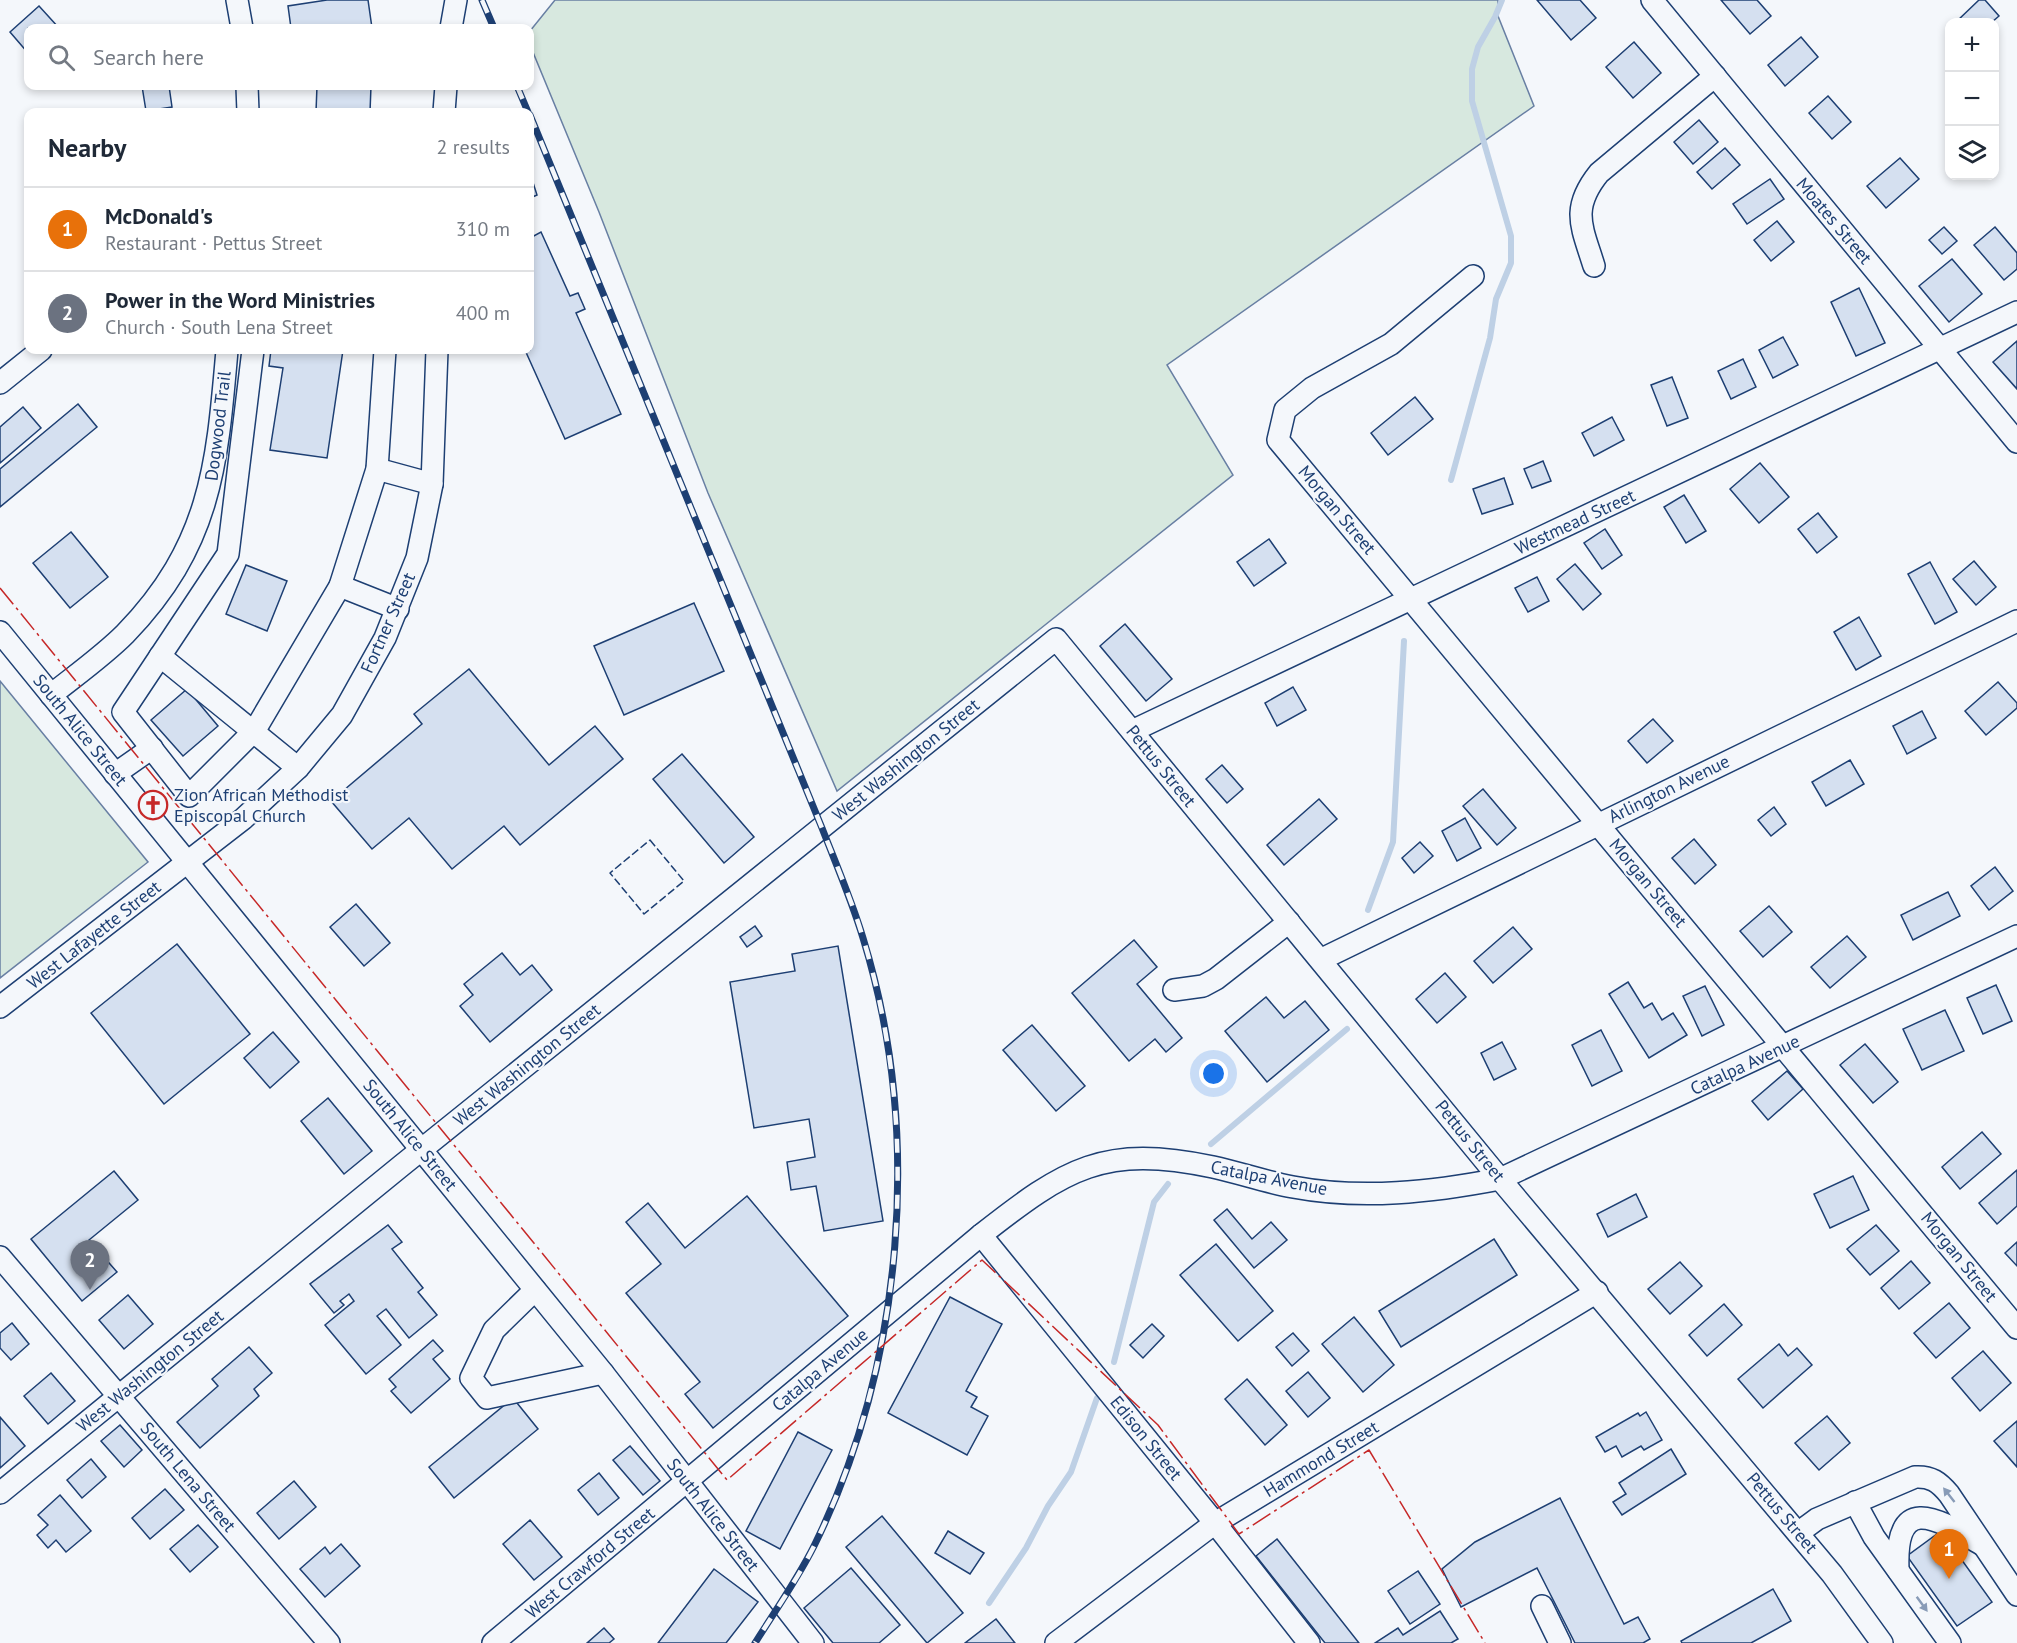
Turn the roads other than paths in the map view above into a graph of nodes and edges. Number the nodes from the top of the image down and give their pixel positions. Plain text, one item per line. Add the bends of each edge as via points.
1 (237, 0) edge
2 (456, 0) edge
3 (1652, 0) edge
4 (241, 24) edge
5 (452, 24) edge
6 (1715, 76) junction
7 (247, 90) edge
8 (446, 90) edge
9 (248, 108) edge
10 (444, 108) edge
11 (1594, 266) dead end
12 (1473, 276) dead end
13 (2017, 312) edge
14 (1940, 349) junction
15 (36, 354) edge
16 (227, 354) edge
17 (253, 354) edge
18 (385, 354) edge
19 (437, 354) edge
20 (0, 383) edge
21 (2017, 442) edge
22 (377, 469) junction
23 (432, 484) junction
24 (340, 586) junction
25 (1412, 600) junction
26 (398, 609) junction
27 (2017, 621) edge
28 (0, 632) edge
29 (1056, 639) joint
30 (160, 656) junction
31 (51, 695) junction
32 (255, 730) junction
33 (1132, 731) junction
34 (152, 748) junction
35 (298, 768) junction
36 (115, 774) junction
37 (1598, 823) junction
38 (187, 863) junction
39 (1289, 922) junction
40 (2017, 936) edge
41 (1322, 959) junction
42 (1174, 990) dead end
43 (0, 1007) edge
44 (1785, 1046) junction
45 (422, 1150) junction
46 (1500, 1179) junction
47 (981, 1234) junction
48 (0, 1257) edge
49 (535, 1290) junction
50 (1598, 1292) junction
51 (2017, 1328) edge
52 (603, 1373) junction
53 (119, 1395) junction
54 (686, 1482) junction
55 (0, 1493) edge
56 (1856, 1502) junction
57 (1215, 1523) junction
58 (1798, 1533) junction
59 (1984, 1546) junction
60 (1898, 1570) junction
61 (2017, 1595) edge
62 (1542, 1606) dead end
63 (329, 1643) edge
64 (493, 1643) edge
65 (813, 1643) edge
66 (1056, 1643) edge
67 (1309, 1643) edge
68 (1560, 1643) edge
69 (1882, 1643) edge
70 (1950, 1643) edge

1 - 4 street
2 - 5 street
3 - 6 street, Moates Street
6 - 11 street via 1585,190 1580,219
6 - 14 street, Moates Street
7 - 9 street
8 - 10 street
12 - 25 street, Morgan Street via 1391,344 1312,388 1285,410 1278,440
13 - 14 street, Westmead Street
14 - 21 street, Moates Street
14 - 25 street, Westmead Street
15 - 20 street
16 - 31 street, Dogwood Trail via 219,447 199,521 184,556 155,600 124,635
17 - 30 street via 228,554
18 - 22 street
19 - 23 street, Fortner Street
22 - 23 street
22 - 24 street
23 - 26 street, Fortner Street via 417,558
24 - 26 street
24 - 32 street
25 - 33 street, Westmead Street
25 - 37 street, Morgan Street
26 - 35 street, Fortner Street via 342,715
27 - 37 street, Arlington Avenue
28 - 31 street, South Alice Street
29 - 33 street, Pettus Street
29 - 45 street, West Washington Street
30 - 32 street
30 - 34 street via 123,712
31 - 36 street, South Alice Street
32 - 34 street via 189,795
32 - 35 street
33 - 39 street, Pettus Street
34 - 36 street
35 - 38 street, Fortner Street
36 - 38 street, South Alice Street
37 - 41 street, Arlington Avenue
37 - 44 street, Morgan Street
38 - 43 street, West Lafayette Street
38 - 45 street, South Alice Street
39 - 41 street, Pettus Street
39 - 42 street via 1216,979 1203,986
40 - 44 street, Catalpa Avenue
41 - 46 street, Pettus Street
44 - 46 street, Catalpa Avenue
44 - 51 street, Morgan Street
45 - 49 street, South Alice Street
45 - 53 street, West Washington Street
46 - 47 street, Catalpa Avenue via 1421,1192 1340,1192 1293,1187 1178,1160 1127,1158 1070,1174 1020,1204
46 - 50 street, Pettus Street
47 - 54 street, Catalpa Avenue
47 - 57 street, Edison Street
48 - 53 street, South Lena Street
49 - 52 street, South Alice Street
49 - 52 street via 494,1330 471,1378 487,1398
50 - 57 street, Hammond Street
50 - 58 street, Pettus Street
52 - 54 street, South Alice Street
53 - 55 street, West Washington Street
53 - 63 street, South Lena Street
54 - 64 street, West Crawford Street
54 - 65 street, South Alice Street
56 - 58 street via 1817,1519
59 -> 56 street via 1949,1494 1938,1481 1926,1476
56 - 60 street
57 - 66 street, Hammond Street
57 - 67 street, Edison Street
58 - 69 street, Pettus Street
59 - 60 street via 1932,1519 1912,1520 1904,1525 1898,1539
59 - 61 street
60 -> 70 street
62 - 68 street

